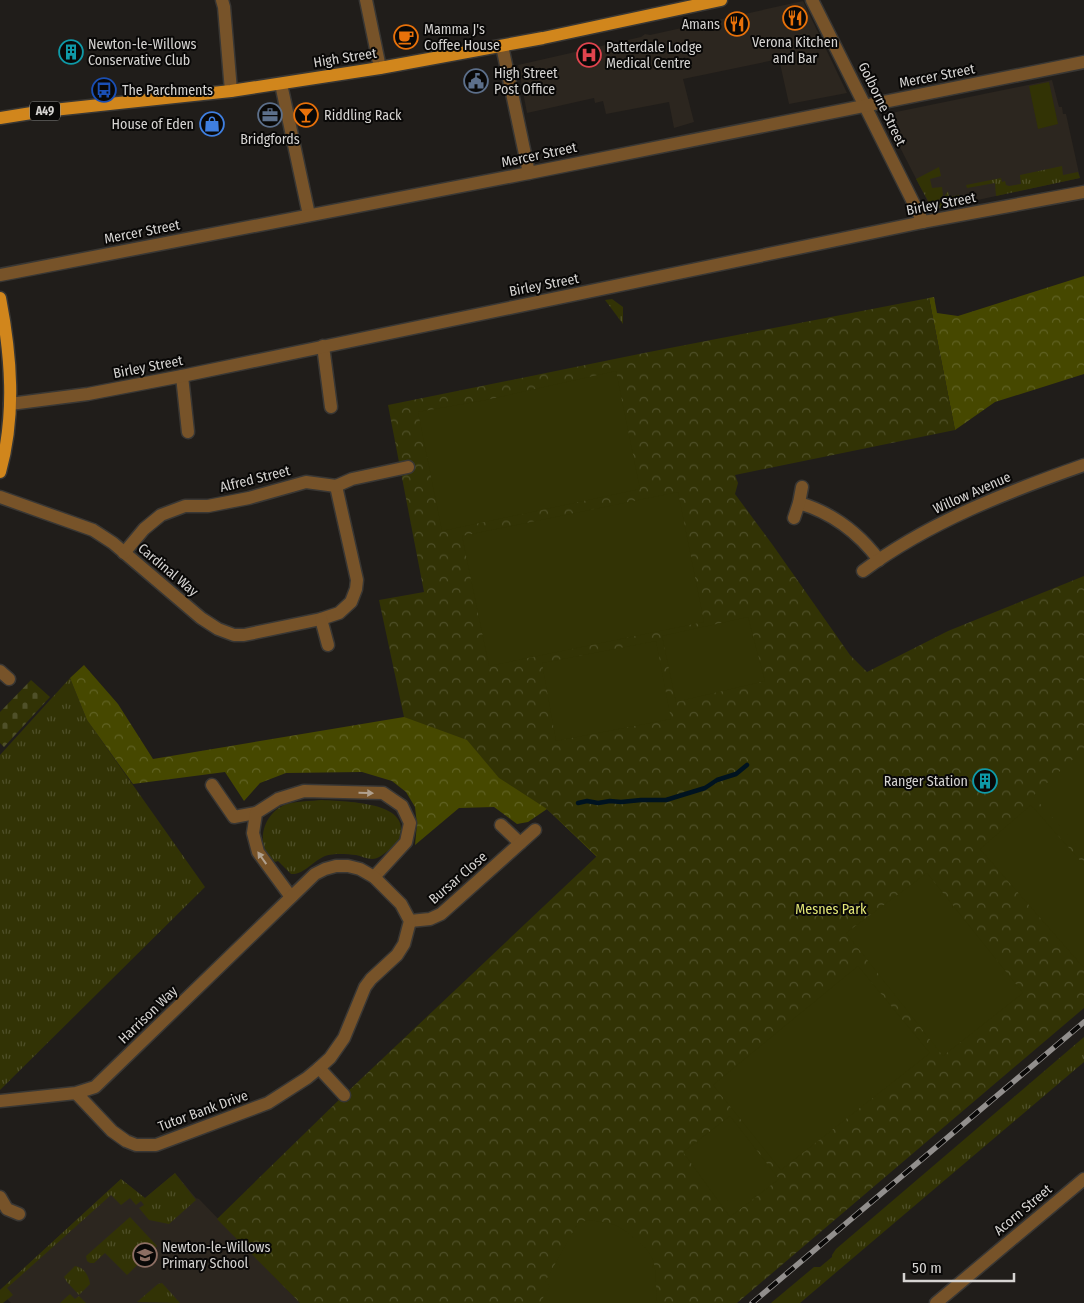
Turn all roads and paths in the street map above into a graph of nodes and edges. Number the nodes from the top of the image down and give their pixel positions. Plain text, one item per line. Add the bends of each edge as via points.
1 (222, 0) edge
2 (366, 0) edge
3 (721, 0) edge
4 (812, 0) edge
5 (502, 46) junction
6 (1084, 62) edge
7 (380, 68) junction
8 (281, 84) junction
9 (231, 91) junction
10 (866, 106) junction
11 (0, 118) edge
12 (529, 173) junction
13 (1084, 192) edge
14 (309, 215) junction
15 (924, 222) junction
16 (0, 275) edge
17 (0, 298) edge
18 (2, 314) edge
19 (323, 346) junction
20 (182, 376) junction
21 (10, 404) junction
22 (331, 406) dead end
23 (188, 432) dead end
24 (1084, 465) edge
25 (408, 467) dead end
26 (0, 472) edge
27 (336, 486) junction
28 (802, 487) dead end
29 (0, 497) edge
30 (800, 503) junction
31 (794, 518) dead end
32 (124, 553) junction
33 (879, 560) junction
34 (863, 571) dead end
35 (321, 619) junction
36 (328, 645) dead end
37 (212, 785) dead end
38 (256, 813) junction
39 (501, 825) dead end
40 (535, 830) dead end
41 (520, 843) junction
42 (374, 877) junction
43 (291, 897) junction
44 (410, 921) junction
45 (319, 1068) junction
46 (76, 1093) junction
47 (344, 1095) dead end
48 (0, 1101) edge
49 (1084, 1179) edge
50 (0, 1197) edge
51 (4, 1212) edge
52 (19, 1214) dead end
53 (936, 1303) edge

1 - 9 street
2 - 7 street
3 - 5 main road, High Street / A49
4 - 10 street, Golborne Street
5 - 7 main road, High Street / A49
5 - 12 street
6 - 10 street, Mercer Street
7 - 8 main road, High Street / A49
8 - 9 main road, High Street / A49
8 - 14 street
9 - 11 main road, High Street / A49
10 - 12 street, Mercer Street
10 - 15 street, Golborne Street
12 - 14 street, Mercer Street
13 - 15 street, Birley Street
14 - 16 street, Mercer Street
15 - 19 street, Birley Street
17 - 18 main road
18 - 21 main road via 8,342
19 - 20 street, Birley Street
19 - 22 street
20 - 21 street, Birley Street
20 - 23 street
21 - 26 main road via 7,442
24 - 33 street, Willow Avenue via 1024,486 952,518
25 - 27 street, Alfred Street via 352,479
27 - 32 street, Alfred Street via 306,482 250,498 185,506 161,515
27 - 35 street, Cardinal Way via 357,580 356,589 351,602 339,613
28 - 30 street
29 - 32 street, Cardinal Way via 93,530
30 - 31 street
30 - 33 street via 854,531
32 - 35 street, Cardinal Way via 201,618 234,635
33 - 34 street, Willow Avenue
35 - 36 street
37 - 38 street via 234,817
38 -> 42 street via 278,799 304,791 382,793 402,806 410,823 406,842
43 -> 38 street via 258,852 252,833
39 - 41 street
40 - 41 street, Bursar Close
41 - 44 street, Bursar Close via 441,914
42 - 43 street, Harrison Way via 354,867 330,867 315,874
42 - 44 street via 401,904
43 - 46 street, Harrison Way via 95,1087
44 - 45 street, Tutor Bank Drive via 404,944 365,987 344,1038
45 - 46 street, Tutor Bank Drive via 268,1103 156,1145 136,1145 126,1141
45 - 47 street
46 - 48 street, Harrison Way
49 - 53 street, Acorn Street
50 - 51 street
51 - 52 street

